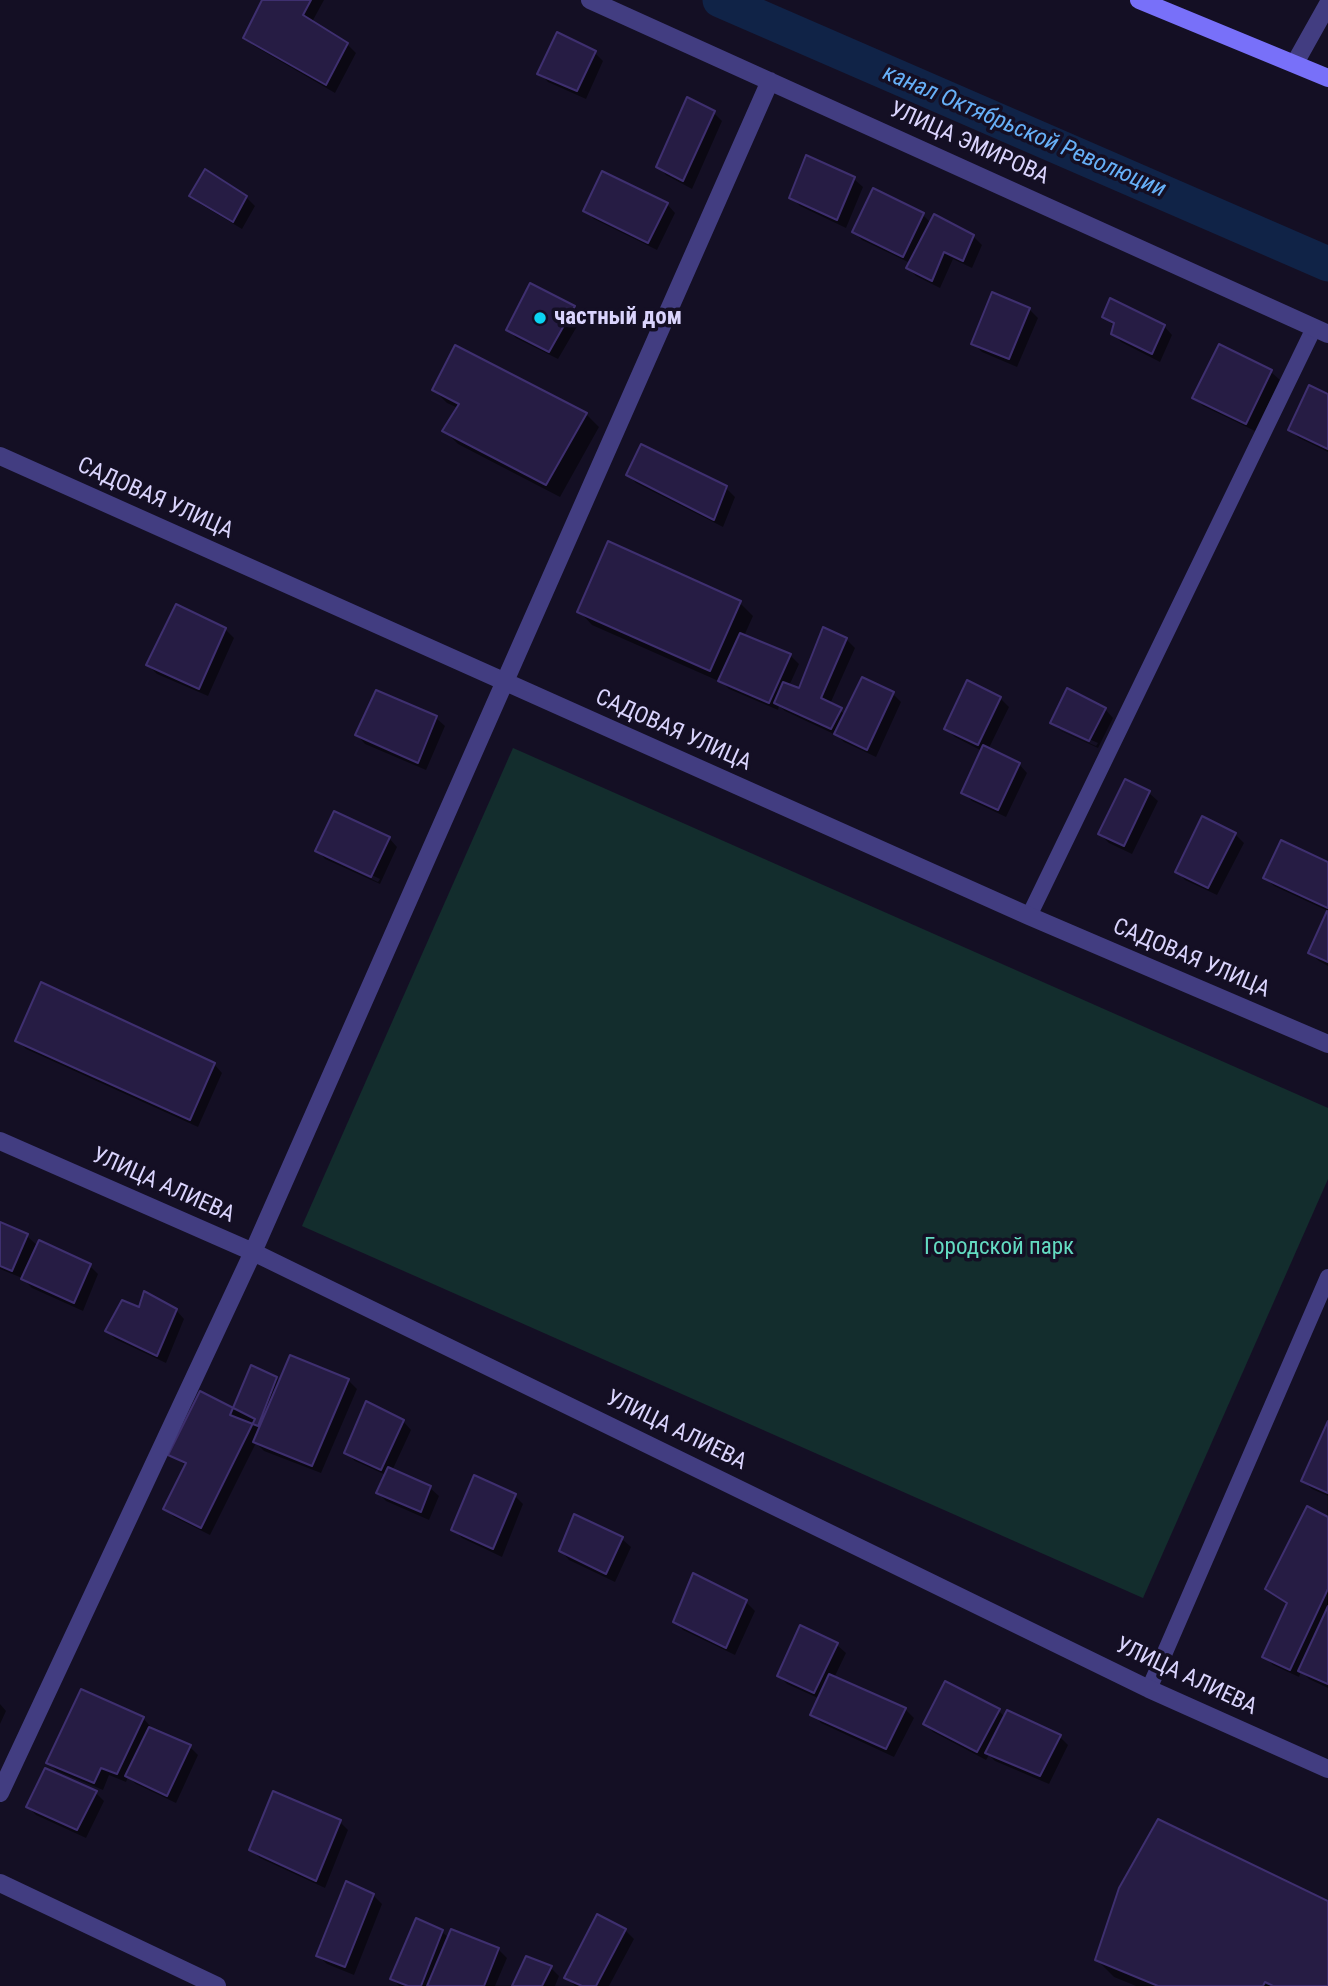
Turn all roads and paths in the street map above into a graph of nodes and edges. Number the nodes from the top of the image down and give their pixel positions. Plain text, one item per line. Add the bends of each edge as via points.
1 (590, 0) edge
2 (1139, 0) edge
3 (1328, 4) edge
4 (1295, 63) junction
5 (1328, 78) edge
6 (770, 81) junction
7 (1321, 331) edge
8 (0, 456) edge
9 (504, 682) junction
10 (1029, 916) junction
11 (1328, 1045) edge
12 (0, 1141) edge
13 (253, 1252) junction
14 (1328, 1277) edge
15 (1149, 1689) junction
16 (1328, 1769) edge
17 (0, 1793) edge
18 (0, 1883) edge
19 (217, 1986) edge

1 - 6 street, УЛИЦА ЭМИРОВА
2 - 4 street
3 - 4 street
4 - 5 street
6 - 7 street, УЛИЦА ЭМИРОВА
6 - 9 street
7 - 10 lane
8 - 9 street, САДОВАЯ УЛИЦА
9 - 10 street, САДОВАЯ УЛИЦА
9 - 13 street
10 - 11 street, САДОВАЯ УЛИЦА
12 - 13 street, УЛИЦА АЛИЕВА
13 - 15 street, УЛИЦА АЛИЕВА
13 - 17 street
14 - 15 lane
15 - 16 street, УЛИЦА АЛИЕВА
18 - 19 street

